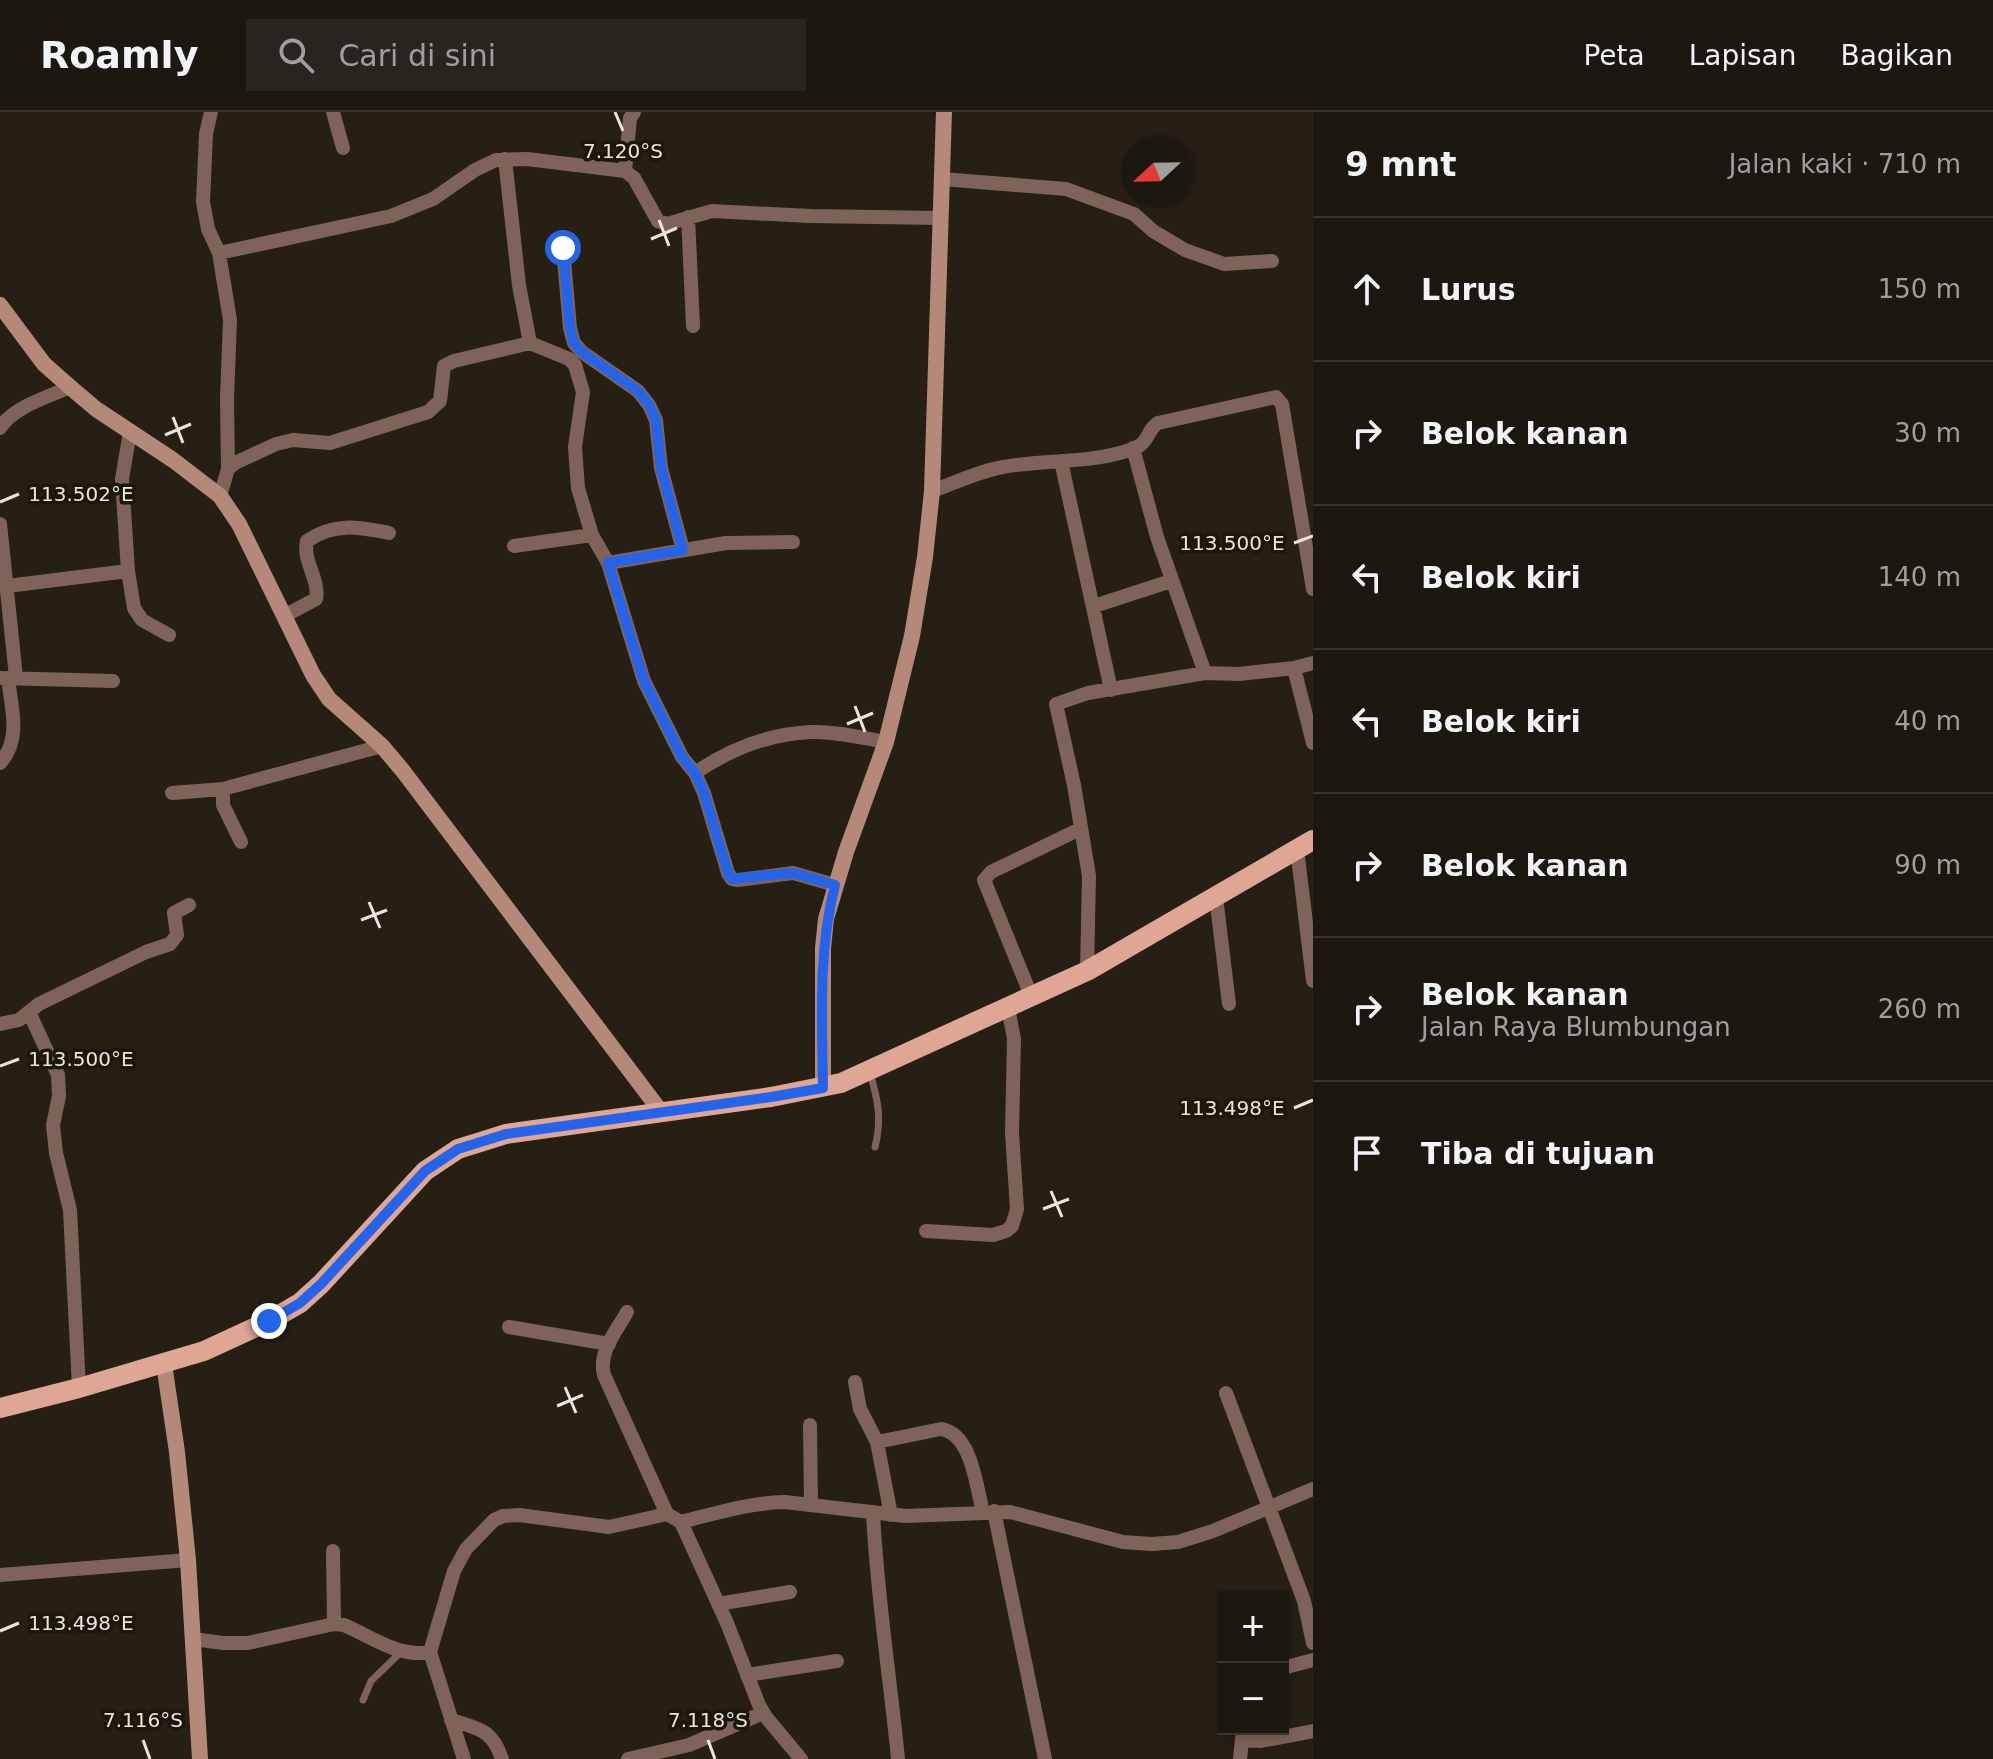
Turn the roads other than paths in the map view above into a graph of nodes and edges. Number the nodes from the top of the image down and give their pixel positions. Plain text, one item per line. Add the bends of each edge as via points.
1 (211, 112) edge
2 (333, 112) edge
3 (634, 112) edge
4 (944, 112) edge
5 (343, 148) dead end
6 (505, 159) junction
7 (625, 171) junction
8 (942, 179) junction
9 (688, 217) junction
10 (941, 218) junction
11 (563, 248) dead end
12 (219, 253) junction
13 (1272, 261) dead end
14 (0, 305) edge
15 (693, 326) dead end
16 (530, 343) junction
17 (70, 387) junction
18 (0, 428) edge
19 (130, 432) junction
20 (1133, 448) junction
21 (1061, 461) junction
22 (228, 469) junction
23 (932, 491) junction
24 (220, 496) junction
25 (0, 524) edge
26 (389, 533) dead end
27 (592, 535) junction
28 (793, 542) dead end
29 (514, 546) dead end
30 (683, 550) junction
31 (608, 563) junction
32 (128, 571) junction
33 (1171, 581) junction
34 (7, 586) junction
35 (1313, 589) edge
36 (1094, 606) junction
37 (284, 616) junction
38 (169, 635) dead end
39 (1313, 663) edge
40 (1294, 668) junction
41 (1205, 673) junction
42 (8, 678) edge
43 (113, 681) dead end
44 (1111, 690) junction
45 (886, 742) junction
46 (1313, 743) edge
47 (382, 746) junction
48 (0, 763) edge
49 (695, 773) junction
50 (223, 789) junction
51 (172, 793) dead end
52 (1080, 829) junction
53 (241, 842) dead end
54 (1305, 844) edge
55 (835, 885) junction
56 (1216, 897) junction
57 (189, 905) dead end
58 (1087, 971) junction
59 (1313, 981) edge
60 (1032, 998) junction
61 (1229, 1004) dead end
62 (1008, 1008) junction
63 (29, 1012) junction
64 (0, 1024) edge
65 (869, 1071) junction
66 (823, 1088) junction
67 (662, 1113) junction
68 (875, 1147) dead end
69 (926, 1231) dead end
70 (627, 1312) dead end
71 (509, 1327) dead end
72 (609, 1344) junction
73 (164, 1364) junction
74 (855, 1382) dead end
75 (79, 1388) junction
76 (1226, 1393) dead end
77 (0, 1408) edge
78 (810, 1425) dead end
79 (877, 1442) junction
80 (1313, 1489) edge
81 (811, 1505) junction
82 (1269, 1509) junction
83 (988, 1512) junction
84 (873, 1513) junction
85 (667, 1514) junction
86 (891, 1515) junction
87 (681, 1522) junction
88 (333, 1551) dead end
89 (188, 1560) junction
90 (0, 1575) edge
91 (790, 1592) dead end
92 (718, 1604) junction
93 (334, 1624) junction
94 (193, 1639) junction
95 (1313, 1643) edge
96 (401, 1652) junction
97 (430, 1652) junction
98 (1313, 1660) edge
99 (837, 1661) dead end
100 (1289, 1666) edge
101 (747, 1675) junction
102 (363, 1700) dead end
103 (763, 1713) junction
104 (451, 1720) junction
105 (1313, 1732) edge
106 (1242, 1735) edge
107 (1245, 1735) edge
108 (200, 1759) edge
109 (464, 1759) edge
110 (502, 1759) edge
111 (628, 1759) edge
112 (801, 1759) edge
113 (898, 1759) edge
114 (1045, 1759) edge
115 (1240, 1759) edge

1 - 12 street via 203,202
2 - 5 street
3 - 7 street
4 - 8 street
6 - 7 street
6 - 12 street via 488,163 433,199 391,216
6 - 16 street
7 - 9 street via 658,221 667,224
8 - 10 street
8 - 13 street via 1066,189 1134,214 1185,250 1224,264
9 - 10 street via 712,211
9 - 15 street
10 - 23 street
11 - 30 street via 574,343 649,405
12 - 22 street via 230,320
14 - 17 street via 44,364
16 - 22 street via 448,363 440,401 428,412 330,443 276,444
16 - 27 street via 569,359 580,374 578,488
17 - 18 street via 6,419
17 - 19 street
19 - 24 street
19 - 32 street via 122,479
20 - 21 street
20 - 33 street
20 - 35 street via 1158,423 1269,397 1280,400
21 - 23 street via 1002,467
21 - 36 street
22 - 24 street
23 - 45 street via 912,636
24 - 37 street
25 - 34 street
26 - 37 street via 338,527 307,541 304,550 316,599
27 - 29 street
27 - 31 street
28 - 30 street
30 - 31 street
31 - 49 street via 644,681
32 - 34 street
32 - 38 street via 138,616
33 - 36 street
33 - 41 street
34 - 42 street
36 - 44 street
37 - 47 street via 329,699
39 - 40 street
40 - 41 street
40 - 46 street
41 - 44 street
42 - 43 street
42 - 48 street via 14,733
44 - 52 street via 1055,706
45 - 49 street via 814,732 774,738 719,756
45 - 55 street
47 - 50 street
47 - 67 street
49 - 55 street via 732,879 793,873
50 - 51 street
50 - 53 street via 223,805
52 - 58 street via 1089,876
52 - 60 street via 984,880
54 - 56 main road
54 - 59 street
55 - 66 street via 823,948
56 - 58 main road
56 - 61 street
57 - 63 street via 174,913 177,935 170,944
58 - 60 main road
60 - 62 main road
62 - 65 main road
62 - 69 street via 1014,1039 1017,1209 1012,1226 993,1235
63 - 64 street
63 - 75 street via 58,1075 53,1125 70,1210
65 - 66 main road
65 - 68 lane via 879,1103
66 - 67 main road
67 - 73 main road via 506,1134 458,1149 425,1171 300,1303 235,1339
70 - 72 street
71 - 72 street
72 - 85 street via 601,1358 604,1375
73 - 75 main road
73 - 89 street
74 - 79 street via 860,1409
75 - 77 main road
76 - 82 street
78 - 81 street
79 - 83 street via 951,1431 967,1452
79 - 86 street
80 - 82 street
81 - 84 street
81 - 87 street via 747,1505
82 - 83 street via 1178,1542 1152,1544
82 - 95 street via 1304,1601
83 - 86 street
83 - 114 street
84 - 86 street
84 - 113 street
85 - 87 street
85 - 97 street via 609,1527 519,1515 494,1520 466,1549 454,1571
87 - 92 street
88 - 93 street
89 - 90 street
89 - 94 street
91 - 92 street
92 - 101 street
93 - 94 street via 248,1643
93 - 96 street
94 - 108 street
96 - 97 street
96 - 102 lane via 371,1681
97 - 104 street
98 - 100 street
99 - 101 street
101 - 103 street
103 - 111 street via 689,1745
103 - 112 street
104 - 109 street
104 - 110 street via 491,1736
105 - 107 street via 1261,1741
106 - 115 street

